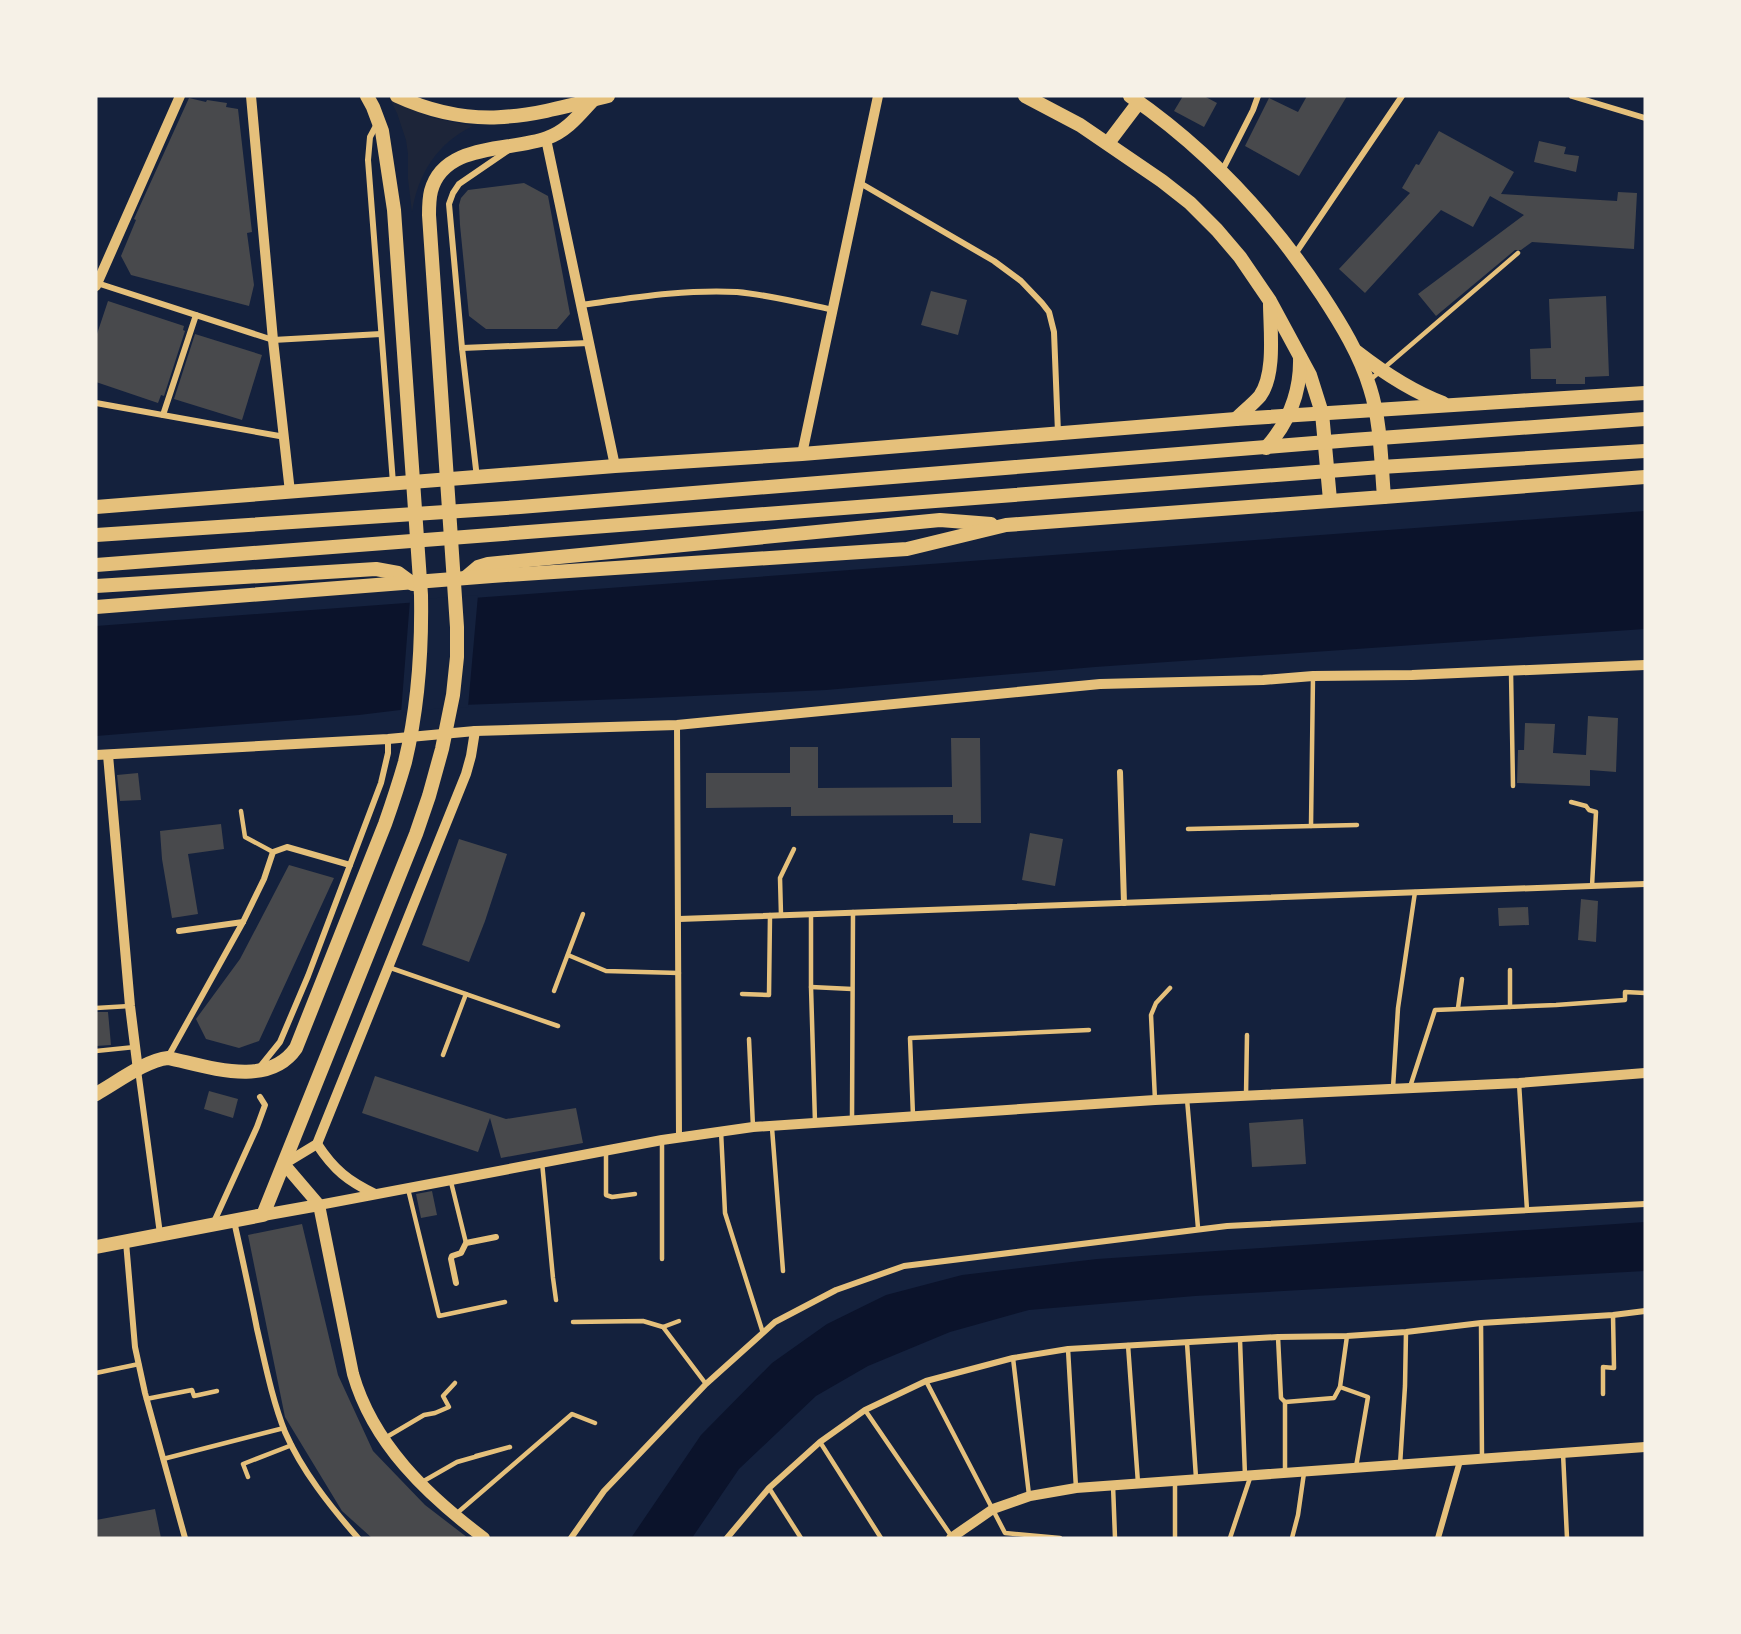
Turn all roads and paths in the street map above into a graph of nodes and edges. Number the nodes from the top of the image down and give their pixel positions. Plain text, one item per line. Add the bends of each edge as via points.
1 (180, 96) edge
2 (251, 96) edge
3 (367, 96) edge
4 (397, 96) edge
5 (608, 96) edge
6 (878, 96) edge
7 (1025, 96) edge
8 (1258, 96) edge
9 (1402, 96) edge
10 (1572, 96) edge
11 (1137, 98) edge
12 (594, 100) junction
13 (1645, 118) edge
14 (379, 121) junction
15 (546, 139) junction
16 (1108, 143) junction
17 (513, 147) junction
18 (1221, 172) junction
19 (860, 183) junction
20 (1518, 253) dead end
21 (1294, 255) junction
22 (96, 284) edge
23 (1270, 301) junction
24 (581, 305) junction
25 (833, 310) junction
26 (196, 315) junction
27 (381, 334) junction
28 (273, 340) junction
29 (589, 343) junction
30 (462, 348) junction
31 (1354, 350) junction
32 (1300, 354) junction
33 (1381, 371) junction
34 (1368, 382) junction
35 (1645, 393) edge
36 (96, 403) edge
37 (1448, 405) junction
38 (1376, 410) junction
39 (1322, 413) junction
40 (163, 415) junction
41 (1289, 415) junction
42 (1236, 419) junction
43 (1645, 419) edge
44 (1058, 433) junction
45 (285, 437) junction
46 (1378, 438) junction
47 (1325, 442) junction
48 (1266, 448) junction
49 (1645, 451) edge
50 (802, 454) junction
51 (615, 466) junction
52 (1381, 467) junction
53 (1328, 472) junction
54 (1645, 477) edge
55 (477, 478) junction
56 (393, 484) junction
57 (290, 492) junction
58 (1384, 497) junction
59 (1330, 500) junction
60 (96, 507) edge
61 (1006, 525) junction
62 (96, 535) edge
63 (96, 565) edge
64 (96, 586) edge
65 (455, 592) junction
66 (421, 595) junction
67 (96, 607) edge
68 (1645, 665) edge
69 (1511, 672) junction
70 (1313, 676) junction
71 (677, 725) junction
72 (475, 731) junction
73 (388, 739) junction
74 (96, 755) edge
75 (108, 755) junction
76 (1120, 772) dead end
77 (1513, 786) dead end
78 (1571, 802) dead end
79 (241, 811) dead end
80 (1358, 825) dead end
81 (1311, 826) junction
82 (1188, 829) dead end
83 (795, 849) dead end
84 (273, 852) junction
85 (350, 865) junction
86 (1645, 884) edge
87 (1592, 886) junction
88 (1415, 892) junction
89 (1124, 903) junction
90 (853, 912) junction
91 (583, 914) dead end
92 (812, 914) junction
93 (770, 915) junction
94 (781, 915) junction
95 (679, 919) junction
96 (243, 922) junction
97 (179, 931) dead end
98 (568, 956) junction
99 (388, 967) junction
100 (1510, 970) dead end
101 (679, 973) junction
102 (1462, 979) dead end
103 (812, 987) junction
104 (1170, 988) dead end
105 (852, 989) junction
106 (554, 991) dead end
107 (1645, 993) edge
108 (466, 994) junction
109 (742, 994) dead end
110 (130, 1006) junction
111 (1510, 1007) junction
112 (96, 1008) edge
113 (1458, 1008) junction
114 (558, 1026) dead end
115 (1089, 1030) dead end
116 (1247, 1035) dead end
117 (749, 1039) dead end
118 (135, 1047) junction
119 (96, 1051) edge
120 (442, 1055) dead end
121 (168, 1058) junction
122 (138, 1070) junction
123 (256, 1071) junction
124 (1645, 1072) edge
125 (1519, 1083) junction
126 (1410, 1087) junction
127 (1393, 1088) junction
128 (96, 1094) edge
129 (1246, 1096) junction
130 (261, 1097) dead end
131 (1155, 1100) junction
132 (1187, 1100) junction
133 (913, 1116) junction
134 (852, 1119) junction
135 (815, 1122) junction
136 (772, 1125) junction
137 (753, 1127) junction
138 (721, 1131) junction
139 (679, 1137) junction
140 (662, 1140) junction
141 (317, 1144) junction
142 (606, 1150) junction
143 (542, 1162) junction
144 (284, 1164) junction
145 (450, 1179) junction
146 (408, 1189) junction
147 (375, 1194) junction
148 (636, 1194) dead end
149 (1645, 1204) edge
150 (319, 1205) junction
151 (1527, 1210) junction
152 (263, 1215) junction
153 (234, 1221) junction
154 (212, 1224) junction
155 (1198, 1228) junction
156 (160, 1234) junction
157 (496, 1237) dead end
158 (126, 1241) junction
159 (466, 1243) junction
160 (96, 1247) edge
161 (662, 1259) dead end
162 (783, 1271) dead end
163 (456, 1283) dead end
164 (556, 1300) dead end
165 (505, 1302) dead end
166 (1645, 1311) edge
167 (1613, 1315) junction
168 (679, 1321) dead end
169 (573, 1322) dead end
170 (1481, 1323) junction
171 (663, 1327) junction
172 (1406, 1332) junction
173 (763, 1334) junction
174 (1347, 1336) junction
175 (1278, 1337) junction
176 (1240, 1340) junction
177 (1187, 1343) junction
178 (1128, 1345) junction
179 (1068, 1349) junction
180 (1013, 1358) junction
181 (139, 1364) junction
182 (96, 1373) edge
183 (927, 1381) junction
184 (455, 1383) dead end
185 (706, 1384) junction
186 (1340, 1387) junction
187 (217, 1392) dead end
188 (1603, 1394) dead end
189 (146, 1399) junction
190 (1285, 1402) junction
191 (865, 1410) junction
192 (595, 1423) dead end
193 (284, 1428) junction
194 (383, 1440) junction
195 (820, 1442) junction
196 (292, 1445) junction
197 (1645, 1447) edge
198 (1563, 1453) junction
199 (476, 1456) junction
200 (163, 1459) junction
201 (1482, 1459) junction
202 (1460, 1461) junction
203 (1400, 1465) junction
204 (1356, 1467) junction
205 (1304, 1470) junction
206 (1285, 1472) junction
207 (1248, 1475) junction
208 (248, 1477) dead end
209 (1196, 1478) junction
210 (1175, 1480) junction
211 (419, 1483) junction
212 (1138, 1483) junction
213 (1113, 1485) junction
214 (769, 1488) junction
215 (1076, 1488) junction
216 (1030, 1496) junction
217 (993, 1509) junction
218 (454, 1516) junction
219 (952, 1537) edge
220 (184, 1538) edge
221 (358, 1538) edge
222 (484, 1538) edge
223 (571, 1538) edge
224 (727, 1538) edge
225 (801, 1538) edge
226 (881, 1538) edge
227 (1059, 1538) edge
228 (1115, 1538) edge
229 (1175, 1538) edge
230 (1230, 1538) edge
231 (1292, 1538) edge
232 (1438, 1538) edge
233 (1568, 1538) edge

1 - 22 street
2 - 28 street
3 - 14 main road
4 - 12 main road via 441,113 477,117 543,113
5 - 12 main road
6 - 19 street
7 - 16 main road
8 - 18 street
9 - 21 street
10 - 13 street
11 - 16 main road
11 - 18 main road
12 - 15 main road via 569,126
14 - 27 street via 370,137 368,160
14 - 66 main road via 394,210
15 - 17 main road
15 - 24 street
16 - 23 main road via 1162,181 1211,223
17 - 30 street via 459,184 449,204
17 - 65 main road via 454,160 443,170 430,193
18 - 21 main road
19 - 25 street
19 - 44 street via 994,261 1042,303 1049,312 1054,332
20 - 33 lane
21 - 31 main road
22 - 26 street
23 - 32 main road
23 - 42 main road via 1267,380 1260,395
24 - 25 street via 737,292
24 - 29 street
25 - 50 street
26 - 28 street
26 - 40 street
27 - 28 street
27 - 56 street
28 - 45 street
29 - 30 street
29 - 51 street
30 - 55 street
31 - 33 main road
31 - 34 main road
32 - 39 main road
32 - 41 main road via 1299,387
33 - 34 lane
33 - 37 main road
34 - 38 main road
35 - 37 main road
36 - 40 street
37 - 38 main road
38 - 39 main road
38 - 46 main road
39 - 41 main road
39 - 47 main road
40 - 45 street
41 - 42 main road
41 - 48 main road
42 - 44 main road
43 - 46 main road
44 - 50 main road
45 - 57 street
46 - 47 main road
46 - 52 main road
47 - 48 main road
47 - 53 main road
48 - 62 main road via 520,507
49 - 52 main road
50 - 51 main road
51 - 55 main road
52 - 53 main road
52 - 58 main road
53 - 59 main road
53 - 63 main road
54 - 58 main road
55 - 56 main road
56 - 57 main road
57 - 60 main road
58 - 59 main road
59 - 61 main road
61 - 65 main road via 940,520 488,564 470,573
61 - 67 main road via 907,549
64 - 66 main road via 376,569 405,577
65 - 144 main road via 456,674 442,749 416,834
66 - 123 main road via 419,665 411,733 385,824 296,1048 280,1064
68 - 69 street
69 - 70 street
69 - 77 lane
70 - 71 street via 1100,684
70 - 81 lane
71 - 72 street
71 - 95 street
72 - 73 street
72 - 99 street via 466,774
73 - 75 street
73 - 85 street via 381,783
74 - 75 street
75 - 110 street
76 - 89 street
78 - 87 lane via 1596,812
79 - 84 lane via 244,837
80 - 81 lane
81 - 82 lane
83 - 94 lane via 780,878
84 - 85 street via 287,847
84 - 96 street
85 - 123 street via 280,1042
86 - 87 street
87 - 88 street
88 - 89 street
88 - 127 lane via 1398,1008
89 - 90 street
90 - 92 street
90 - 105 lane
91 - 98 lane
92 - 94 street
92 - 103 lane
93 - 94 street
93 - 95 street
93 - 109 lane via 769,995
95 - 101 street
96 - 97 street
96 - 121 street
98 - 101 lane via 606,971
98 - 106 lane
99 - 108 lane
99 - 141 street
100 - 111 lane
101 - 139 street
102 - 113 lane
103 - 105 lane
103 - 135 lane
104 - 131 lane via 1151,1015
105 - 134 lane
107 - 111 lane via 1625,992 1625,1000
108 - 114 lane
108 - 120 lane
110 - 112 lane
110 - 118 street
111 - 113 lane
113 - 126 lane via 1435,1010
115 - 133 lane via 910,1038
116 - 129 lane
117 - 137 lane
118 - 119 lane
118 - 122 street
121 - 122 main road
121 - 123 main road via 222,1071
122 - 128 main road
122 - 156 street
124 - 125 street
125 - 126 street
125 - 151 lane
126 - 127 street
127 - 129 street
129 - 132 street
130 - 154 street via 264,1105 257,1126
131 - 132 street
131 - 133 street
132 - 155 lane
133 - 134 street
134 - 135 street
135 - 136 street
136 - 137 street
136 - 162 lane
137 - 138 street
138 - 139 street
138 - 173 lane via 725,1213
139 - 140 street
140 - 142 street
140 - 161 lane
141 - 144 street
141 - 147 street via 339,1173
142 - 143 street
142 - 148 lane via 606,1195
143 - 145 street
143 - 164 lane
144 - 150 main road
144 - 152 main road
145 - 146 street
145 - 159 lane
146 - 147 street
146 - 165 lane via 439,1316
147 - 150 street
149 - 151 street
150 - 152 main road
150 - 194 main road via 353,1374 359,1395
151 - 155 street
152 - 153 main road
153 - 154 main road
153 - 193 street via 273,1397
154 - 156 main road
155 - 173 street via 904,1266 836,1290 775,1322
156 - 158 main road
157 - 159 street
158 - 160 main road
158 - 181 street
159 - 163 street via 461,1253 451,1259
166 - 167 street
167 - 170 street
167 - 188 lane via 1614,1368 1603,1367
168 - 171 lane
169 - 171 lane via 643,1321
170 - 172 street
170 - 201 lane
171 - 185 lane
172 - 174 street
172 - 203 lane
173 - 185 street
174 - 175 street
174 - 186 lane
175 - 176 street
175 - 190 lane via 1281,1398
176 - 177 street
176 - 207 lane
177 - 178 street
177 - 209 lane
178 - 179 street
178 - 212 lane
179 - 180 street
179 - 215 lane
180 - 183 street
180 - 216 lane
181 - 182 lane
181 - 189 street
183 - 191 street
183 - 217 lane
184 - 194 lane via 443,1396 449,1407 424,1416
185 - 223 street via 604,1491
186 - 190 lane via 1334,1398
186 - 204 lane via 1368,1397
187 - 189 lane via 194,1396 192,1390
189 - 200 street
190 - 206 lane
191 - 195 street
191 - 219 lane
192 - 218 lane via 572,1414
193 - 196 street
193 - 200 lane
194 - 211 main road
195 - 214 street
195 - 226 lane
196 - 208 lane via 243,1464
196 - 221 street via 330,1506
197 - 198 street
198 - 201 street
198 - 233 lane
199 - 199 lane via 489,1452 510,1447 499,1450
199 - 211 lane
200 - 220 street
201 - 202 street
202 - 203 street
202 - 232 street
203 - 204 street
204 - 205 street
205 - 206 street
205 - 231 lane
206 - 207 street
207 - 209 street
207 - 230 lane
209 - 210 street
210 - 212 street
210 - 229 lane
211 - 218 main road
212 - 213 street
213 - 215 street
213 - 228 lane
214 - 224 street
214 - 225 lane
215 - 216 street
216 - 217 street
217 - 219 street
217 - 227 lane via 1005,1533
218 - 222 main road

